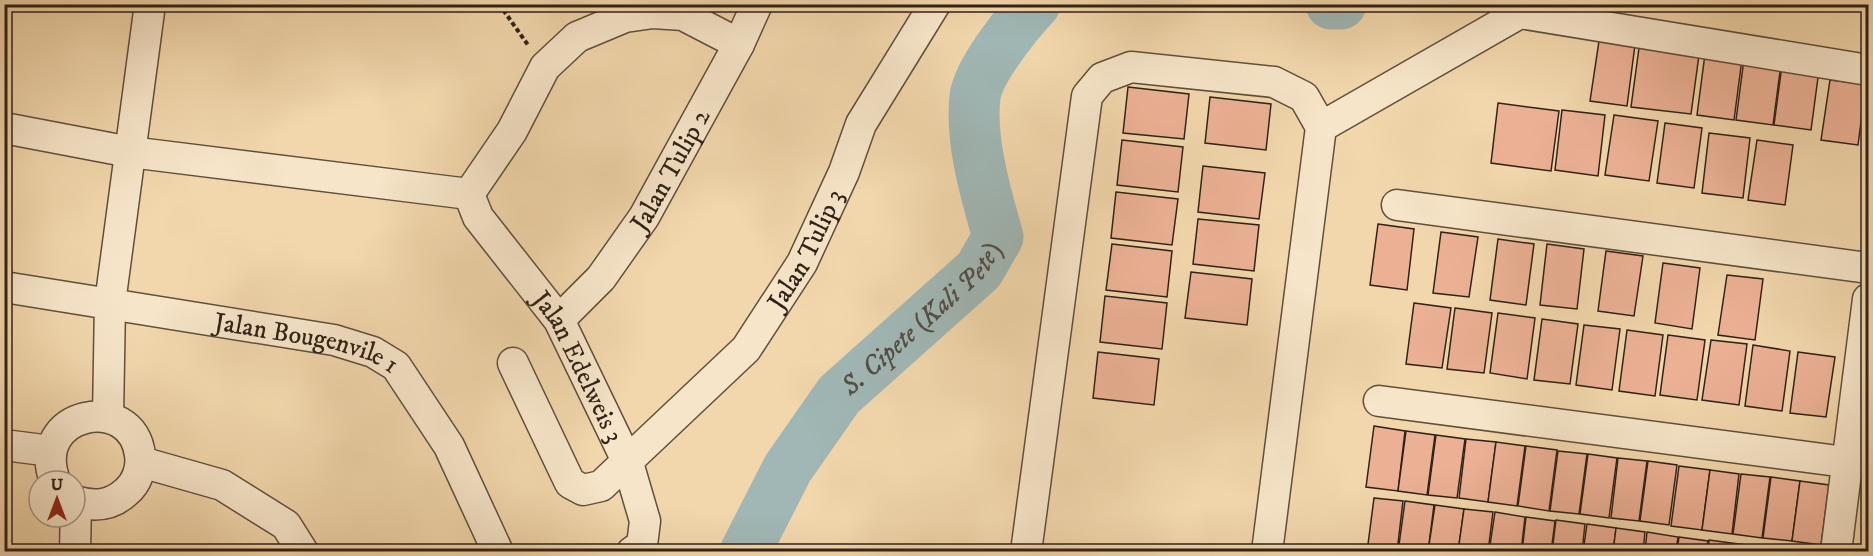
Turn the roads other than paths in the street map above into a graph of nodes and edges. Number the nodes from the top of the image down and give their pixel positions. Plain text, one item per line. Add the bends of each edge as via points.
1 (150, 4) edge
2 (757, 4) edge
3 (935, 4) edge
4 (1521, 9) edge
5 (739, 44) junction
6 (1869, 70) edge
7 (1321, 127) junction
8 (4, 128) edge
9 (129, 152) junction
10 (469, 194) junction
11 (1397, 206) dead end
12 (1869, 268) edge
13 (4, 287) edge
14 (1869, 299) edge
15 (110, 303) junction
16 (559, 320) junction
17 (513, 363) dead end
18 (1379, 401) dead end
19 (108, 417) junction
20 (4, 445) edge
21 (51, 451) junction
22 (141, 462) junction
23 (628, 463) junction
24 (1858, 464) edge
25 (51, 469) edge
26 (87, 504) edge
27 (75, 529) edge
28 (75, 552) edge
29 (303, 552) edge
30 (498, 552) edge
31 (632, 552) edge
32 (1026, 552) edge
33 (1267, 552) edge
34 (1836, 552) edge

1 - 9 street
2 - 5 street, Jalan Tulip 2
3 - 23 street, Jalan Tulip 3 via 861,124 844,172 802,262 746,349
4 - 6 street
4 - 7 street
5 - 10 street via 684,15 653,13 625,17 577,37 545,67 512,131
5 - 16 street, Jalan Tulip 2 via 644,217 601,278
7 - 32 street via 1304,97 1274,82 1131,67 1102,78 1087,96
7 - 33 street
8 - 9 street
9 - 10 street
9 - 15 street
10 - 16 street, Jalan Edelweis 3 via 478,217
11 - 12 street
13 - 15 street, Jalan Bougenvile 1
14 - 24 street
15 - 19 street
15 - 30 street, Jalan Bougenvile 1 via 334,340 373,352 396,366 449,446
16 - 23 street, Jalan Edelweis 3
17 - 23 street, Jalan Tulip 3 via 570,483 583,490 601,486
18 - 24 street
19 - 21 street via 79,418 56,437
19 - 22 street via 132,434
20 - 21 street
21 - 25 street
22 - 26 street via 138,476 119,499
22 - 29 street via 222,485 286,525
23 - 31 street, Jalan Edelweis 3 via 645,521 642,545
24 - 34 street
27 - 28 street

